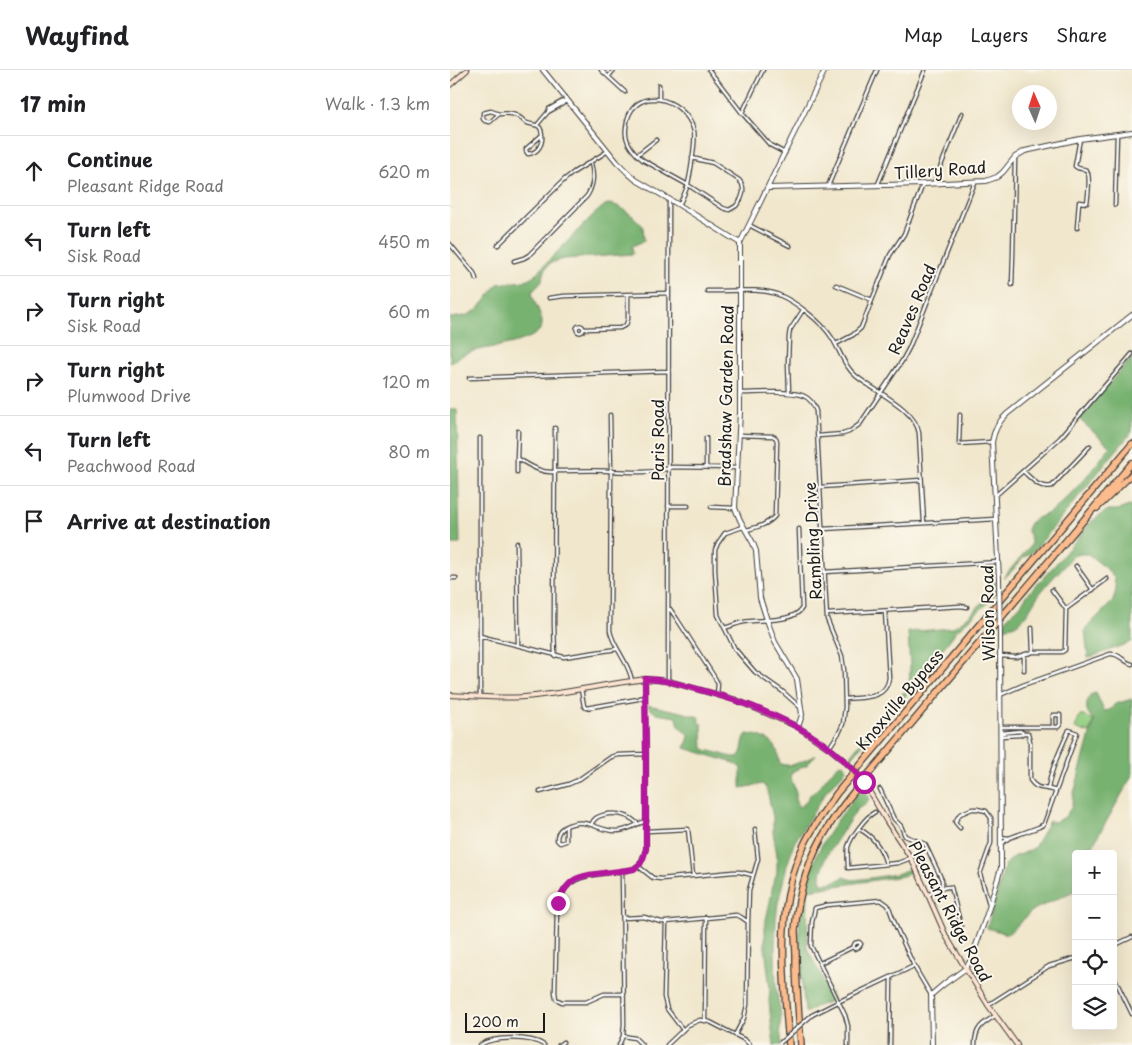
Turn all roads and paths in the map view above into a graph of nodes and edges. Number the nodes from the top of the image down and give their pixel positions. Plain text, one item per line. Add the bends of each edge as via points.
1 (467, 70) edge
2 (602, 70) edge
3 (614, 70) edge
4 (709, 70) edge
5 (763, 70) edge
6 (825, 70) edge
7 (877, 70) edge
8 (925, 70) edge
9 (546, 71) edge
10 (609, 76) junction
11 (450, 85) edge
12 (659, 85) dead end
13 (625, 92) dead end
14 (658, 99) junction
15 (566, 101) junction
16 (742, 113) junction
17 (499, 114) junction
18 (962, 114) dead end
19 (537, 125) junction
20 (1132, 132) edge
21 (1117, 134) junction
22 (542, 135) junction
23 (1080, 139) junction
24 (656, 140) dead end
25 (608, 151) junction
26 (785, 153) junction
27 (637, 155) junction
28 (1015, 157) junction
29 (692, 158) junction
30 (591, 162) junction
31 (975, 182) junction
32 (934, 183) junction
33 (923, 184) junction
34 (878, 185) junction
35 (688, 186) junction
36 (828, 186) junction
37 (768, 188) junction
38 (669, 199) junction
39 (679, 205) junction
40 (1115, 205) dead end
41 (749, 225) junction
42 (1077, 228) dead end
43 (450, 244) edge
44 (740, 244) junction
45 (498, 245) dead end
46 (790, 246) dead end
47 (514, 261) dead end
48 (476, 279) dead end
49 (836, 285) dead end
50 (1012, 285) dead end
51 (707, 291) dead end
52 (740, 291) junction
53 (669, 293) junction
54 (628, 295) junction
55 (549, 298) dead end
56 (872, 300) junction
57 (803, 310) junction
58 (1132, 315) edge
59 (584, 329) dead end
60 (836, 344) junction
61 (1132, 354) edge
62 (668, 372) junction
63 (469, 378) dead end
64 (740, 392) junction
65 (789, 393) junction
66 (880, 393) junction
67 (960, 414) dead end
68 (610, 415) dead end
69 (555, 428) dead end
70 (518, 431) dead end
71 (739, 435) junction
72 (818, 436) junction
73 (480, 438) dead end
74 (706, 438) dead end
75 (992, 442) junction
76 (1132, 444) edge
77 (1090, 446) dead end
78 (517, 458) junction
79 (1132, 462) edge
80 (706, 467) junction
81 (668, 468) junction
82 (736, 468) junction
83 (611, 471) junction
84 (517, 472) dead end
85 (554, 472) junction
86 (1024, 472) junction
87 (1132, 474) edge
88 (921, 480) junction
89 (820, 487) junction
90 (995, 496) junction
91 (668, 506) junction
92 (688, 506) dead end
93 (711, 507) dead end
94 (735, 508) junction
95 (1087, 515) junction
96 (996, 518) junction
97 (924, 523) junction
98 (799, 528) dead end
99 (744, 529) junction
100 (822, 529) junction
101 (517, 543) dead end
102 (999, 562) junction
103 (1076, 566) dead end
104 (824, 572) junction
105 (450, 578) edge
106 (456, 578) dead end
107 (1107, 579) dead end
108 (1052, 590) dead end
109 (1093, 590) junction
110 (967, 607) dead end
111 (669, 608) junction
112 (1066, 609) junction
113 (885, 611) junction
114 (827, 614) junction
115 (767, 620) junction
116 (725, 628) junction
117 (1032, 628) dead end
118 (480, 636) junction
119 (518, 645) junction
120 (617, 649) junction
121 (1032, 652) junction
122 (1024, 655) junction
123 (555, 656) junction
124 (1000, 656) junction
125 (1132, 664) edge
126 (1024, 670) dead end
127 (645, 679) junction
128 (632, 681) junction
129 (668, 681) junction
130 (581, 689) junction
131 (717, 694) junction
132 (450, 695) edge
133 (1000, 695) junction
134 (480, 697) junction
135 (646, 697) junction
136 (845, 699) junction
137 (802, 709) junction
138 (798, 727) junction
139 (1001, 727) junction
140 (1053, 727) junction
141 (1001, 734) junction
142 (829, 748) junction
143 (646, 754) junction
144 (880, 789) dead end
145 (1048, 789) junction
146 (1056, 791) junction
147 (540, 792) dead end
148 (875, 812) dead end
149 (894, 819) junction
150 (647, 821) junction
151 (887, 822) junction
152 (638, 824) junction
153 (591, 825) junction
154 (647, 825) junction
155 (566, 826) junction
156 (960, 828) dead end
157 (755, 829) dead end
158 (859, 829) junction
159 (647, 831) junction
160 (1001, 836) junction
161 (1009, 838) junction
162 (1001, 844) junction
163 (911, 858) junction
164 (886, 864) junction
165 (638, 866) junction
166 (622, 871) junction
167 (752, 875) junction
168 (693, 876) junction
169 (942, 888) junction
170 (928, 895) junction
171 (990, 906) junction
172 (706, 917) junction
173 (623, 918) junction
174 (666, 922) junction
175 (748, 922) junction
176 (961, 926) dead end
177 (1132, 937) edge
178 (1117, 944) edge
179 (853, 947) dead end
180 (1072, 959) edge
181 (820, 963) junction
182 (914, 966) junction
183 (965, 970) junction
184 (891, 977) junction
185 (1117, 983) edge
186 (624, 994) junction
187 (932, 995) junction
188 (838, 1002) junction
189 (988, 1005) junction
190 (1132, 1014) edge
191 (995, 1016) junction
192 (705, 1020) junction
193 (683, 1030) junction
194 (735, 1035) junction
195 (623, 1036) junction
196 (563, 1042) dead end
197 (779, 1044) edge
198 (801, 1044) edge
199 (480, 1045) edge
200 (544, 1045) edge
201 (559, 1045) edge
202 (619, 1045) edge
203 (642, 1045) edge
204 (667, 1045) edge
205 (750, 1045) edge
206 (789, 1045) edge
207 (848, 1045) edge
208 (890, 1045) edge
209 (932, 1045) edge
210 (975, 1045) edge
211 (1017, 1045) edge

1 - 11 main road
2 - 10 street
3 - 10 street
4 - 16 street
5 - 16 street
6 - 26 street, Bradshaw Garden Road
7 - 36 street
8 - 34 street
9 - 15 street
10 - 13 street
12 - 14 street
14 - 27 street via 642,102 628,116 626,136
14 - 29 street via 673,104 691,123 694,134
15 - 19 street via 548,112
15 - 25 street
16 - 26 street via 770,145
17 - 17 street via 491,111 482,115 485,121 490,122
17 - 19 street via 517,115 527,123
18 - 32 street
19 - 22 street
20 - 21 street, Tillery Road
21 - 23 street, Tillery Road
21 - 40 street
22 - 22 street via 538,149 528,154 526,149
23 - 28 street, Tillery Road via 1030,149
23 - 42 street via 1075,166 1086,170 1089,176 1087,203 1079,202
24 - 27 street
25 - 30 street
25 - 38 street via 629,174
26 - 37 street, Bradshaw Garden Road
27 - 35 street
28 - 31 street, Tillery Road via 997,177
28 - 50 street
29 - 35 street
29 - 35 street via 713,163 739,180 743,193 736,206 729,210
30 - 45 street via 562,181
30 - 47 street via 593,179 587,196 529,255
31 - 32 street, Tillery Road
31 - 66 street, Reaves Road via 909,348
32 - 33 street, Tillery Road
33 - 34 street, Tillery Road
33 - 56 street via 904,234 890,254
34 - 36 street, Tillery Road
35 - 39 street
36 - 37 street, Tillery Road
37 - 41 street, Bradshaw Garden Road
38 - 39 street
38 - 53 street, Paris Road
39 - 44 street
41 - 44 street, Bradshaw Garden Road
41 - 46 street
43 - 48 street via 474,272
44 - 52 street, Bradshaw Garden Road
49 - 56 street
51 - 52 street
52 - 57 street via 781,296
52 - 64 street, Bradshaw Garden Road
53 - 54 street
53 - 62 street, Paris Road
54 - 55 street
54 - 59 street via 626,325
56 - 60 street via 861,328
57 - 60 street via 824,327
57 - 65 street via 790,330
58 - 75 street, Wilson Road via 999,421
60 - 66 street via 850,371
61 - 86 street via 1060,438
62 - 63 street
62 - 81 street, Paris Road
64 - 65 street, Rambling Drive
64 - 71 street, Bradshaw Garden Road
65 - 72 street, Rambling Drive via 803,395 813,404
66 - 72 street, Reaves Road via 855,428 842,434
66 - 88 street via 906,411 917,424
67 - 75 street via 958,444
68 - 83 street
69 - 85 street
70 - 78 street
71 - 82 street, Bradshaw Garden Road
71 - 99 street via 776,438 775,516 761,526
72 - 89 street, Rambling Drive
73 - 118 street
74 - 80 street
75 - 90 street, Wilson Road
76 - 206 highway, Knoxville Bypass via 818,820 794,874 783,932
77 - 86 street via 1052,486 1040,486
78 - 84 street
78 - 85 street via 538,469
79 - 95 highway, Knoxville Bypass
80 - 81 street
80 - 82 street
81 - 83 street
81 - 91 street, Paris Road
82 - 94 street, Bradshaw Garden Road
83 - 85 street
83 - 120 street via 610,631
85 - 123 street
86 - 90 street
87 - 95 highway
88 - 89 street
88 - 97 street
89 - 100 street, Rambling Drive
90 - 96 street, Wilson Road
91 - 92 street
91 - 111 street, Paris Road
93 - 94 street
94 - 99 street, Bradshaw Garden Road
95 - 198 highway, Knoxville Bypass via 852,795 816,848 806,875 795,931
96 - 97 street
96 - 102 street, Wilson Road
97 - 100 street
98 - 115 street via 802,608 797,614
99 - 115 street, Bradshaw Garden Road via 756,551 760,598
99 - 116 street via 725,533 716,550 718,615
100 - 104 street, Rambling Drive
101 - 119 street
102 - 104 street
102 - 124 street, Wilson Road, bridge
103 - 109 street
104 - 114 street, Rambling Drive
105 - 106 street
107 - 109 street
108 - 112 street
109 - 112 street
110 - 113 street
111 - 129 street, Paris Road
111 - 131 street via 715,678
112 - 121 street via 1065,650
113 - 114 street
113 - 136 street via 888,684 877,695
114 - 136 street, Rambling Drive via 842,656
115 - 116 street via 746,621
115 - 137 street, Bradshaw Garden Road via 797,679
116 - 137 street via 735,649 756,672
117 - 121 street
118 - 119 street
118 - 134 street
119 - 123 street
120 - 123 street via 571,657
120 - 128 street
121 - 122 street
122 - 124 street
122 - 126 street
124 - 133 street, Wilson Road
125 - 133 street via 1110,654
127 - 128 main road, Pleasant Ridge Road
127 - 129 main road, Pleasant Ridge Road
127 - 135 street
128 - 130 main road, Pleasant Ridge Road
129 - 131 main road, Pleasant Ridge Road
130 - 134 main road, Pleasant Ridge Road via 523,697
130 - 135 street via 586,708
131 - 138 main road, Pleasant Ridge Road
132 - 134 main road, Pleasant Ridge Road
133 - 139 street, Wilson Road
135 - 143 street
136 - 142 street, Rambling Drive via 843,724
137 - 138 street, Bradshaw Garden Road
138 - 142 main road, Pleasant Ridge Road
139 - 140 street
139 - 141 street, Wilson Road
140 - 140 street via 1060,725 1060,715 1054,715
141 - 145 street via 1028,733 1030,780 1036,787
141 - 160 street, Wilson Road
142 - 151 main road, Pleasant Ridge Road, bridge via 858,775
143 - 147 street via 611,757 578,780
143 - 150 street
144 - 149 street
145 - 146 street
145 - 146 street via 1069,730 1077,733
146 - 161 street via 1044,824
148 - 158 street
149 - 151 street
149 - 169 street via 905,836 925,844 939,872
150 - 152 street
150 - 154 street
151 - 163 main road, Pleasant Ridge Road
152 - 153 street via 616,832
152 - 153 street via 618,813 597,817
152 - 154 street
153 - 155 street via 574,822
154 - 159 street
155 - 155 street via 557,834 560,843 566,841
156 - 171 street via 956,819 969,810 986,811 992,818 991,843 980,874
157 - 167 street via 758,859
158 - 164 street via 875,841
158 - 164 street via 848,847 848,868
159 - 165 street via 645,854
159 - 168 street via 688,829
160 - 161 street
160 - 162 street, Wilson Road
161 - 162 street
162 - 171 street, Wilson Road via 1000,873
163 - 164 street
163 - 170 main road, Pleasant Ridge Road
165 - 166 street
165 - 168 street via 653,878
166 - 173 street
166 - 186 street via 576,878 560,897 555,992 556,999 562,1002 586,1002 604,994
167 - 168 street via 733,872
167 - 175 street
169 - 170 street
169 - 176 street via 951,887
170 - 183 main road, Pleasant Ridge Road
171 - 183 street, Wilson Road
172 - 174 street
172 - 175 street via 736,915
172 - 192 street
173 - 174 street via 644,917
173 - 186 street
174 - 193 street via 664,998 667,1009
175 - 194 street via 747,1011
177 - 178 street
179 - 181 street
180 - 189 street via 1049,966
181 - 182 street via 811,946 815,908 881,900 888,905
181 - 188 street
182 - 184 street
182 - 187 street
183 - 187 street
183 - 189 main road, Pleasant Ridge Road
184 - 188 street
184 - 208 street
185 - 190 street
186 - 195 street
187 - 209 street
188 - 197 street, bridge via 812,1016
188 - 207 street via 847,1020
189 - 191 main road, Pleasant Ridge Road
191 - 210 street via 978,1030
191 - 211 main road, Pleasant Ridge Road
192 - 193 street via 692,1023
192 - 194 street
193 - 204 street
194 - 205 street
195 - 202 street
195 - 203 street via 635,1038
196 - 201 street
199 - 200 street via 496,1039 528,1039

